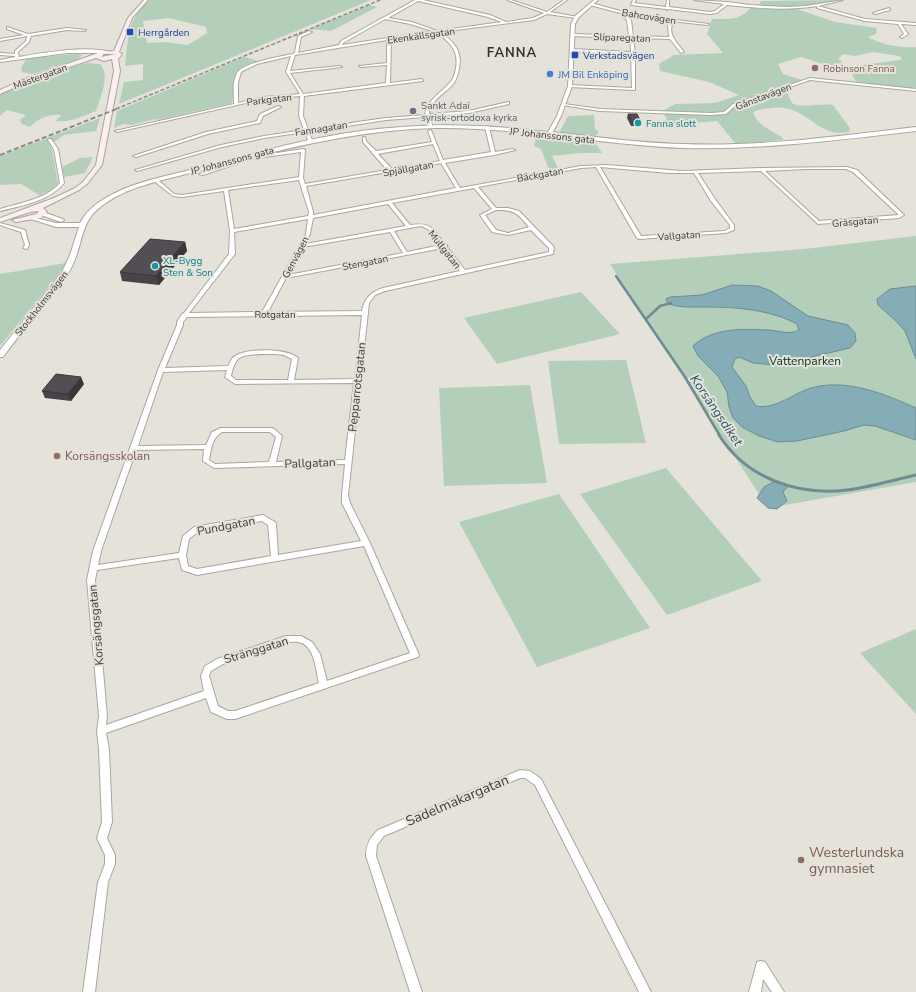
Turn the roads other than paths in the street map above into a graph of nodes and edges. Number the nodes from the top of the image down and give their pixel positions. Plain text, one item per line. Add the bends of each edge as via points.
1 (146, 0) edge
2 (418, 0) edge
3 (508, 0) edge
4 (566, 0) edge
5 (596, 0) edge
6 (635, 0) edge
7 (668, 0) edge
8 (695, 0) edge
9 (739, 0) edge
10 (842, 0) edge
11 (727, 3) junction
12 (591, 4) junction
13 (737, 4) junction
14 (815, 7) junction
15 (667, 9) junction
16 (889, 9) dead end
17 (547, 13) junction
18 (875, 13) dead end
19 (576, 17) junction
20 (625, 17) dead end
21 (385, 18) junction
22 (506, 23) junction
23 (672, 23) dead end
24 (899, 23) junction
25 (707, 24) dead end
26 (916, 24) edge
27 (8, 28) dead end
28 (84, 30) dead end
29 (310, 32) dead end
30 (438, 32) junction
31 (28, 35) junction
32 (572, 35) junction
33 (631, 37) junction
34 (902, 37) dead end
35 (671, 38) junction
36 (390, 39) junction
37 (0, 40) edge
38 (340, 46) junction
39 (572, 50) junction
40 (81, 51) junction
41 (682, 52) dead end
42 (112, 53) junction
43 (633, 53) junction
44 (0, 54) edge
45 (293, 54) junction
46 (97, 55) junction
47 (17, 57) junction
48 (105, 59) junction
49 (0, 61) edge
50 (80, 62) junction
51 (389, 64) junction
52 (361, 66) dead end
53 (115, 67) junction
54 (340, 67) dead end
55 (288, 72) junction
56 (422, 80) dead end
57 (388, 84) junction
58 (570, 86) junction
59 (916, 90) edge
60 (0, 92) edge
61 (302, 95) junction
62 (508, 102) dead end
63 (236, 104) junction
64 (564, 105) junction
65 (279, 107) dead end
66 (427, 115) junction
67 (487, 128) junction
68 (430, 129) junction
69 (916, 129) edge
70 (117, 131) dead end
71 (306, 131) junction
72 (549, 134) junction
73 (364, 138) dead end
74 (50, 140) dead end
75 (310, 140) junction
76 (434, 143) junction
77 (513, 150) dead end
78 (374, 153) junction
79 (494, 154) junction
80 (135, 156) dead end
81 (442, 162) junction
82 (99, 165) junction
83 (596, 166) junction
84 (761, 169) junction
85 (852, 169) joint
86 (137, 170) dead end
87 (391, 171) junction
88 (695, 172) junction
89 (201, 174) dead end
90 (301, 178) junction
91 (156, 181) junction
92 (304, 185) junction
93 (475, 186) junction
94 (459, 189) junction
95 (226, 190) junction
96 (389, 202) junction
97 (23, 203) junction
98 (495, 209) junction
99 (0, 210) edge
100 (30, 213) junction
101 (43, 213) junction
102 (311, 216) junction
103 (83, 222) junction
104 (0, 223) edge
105 (409, 227) junction
106 (532, 228) junction
107 (391, 230) junction
108 (232, 231) junction
109 (302, 246) junction
110 (444, 246) junction
111 (25, 248) dead end
112 (406, 254) junction
113 (464, 273) junction
114 (285, 277) junction
115 (365, 313) junction
116 (264, 314) junction
117 (184, 315) junction
118 (0, 355) edge
119 (230, 368) junction
120 (161, 370) junction
121 (358, 381) junction
122 (290, 382) junction
123 (208, 447) junction
124 (133, 448) junction
125 (348, 462) junction
126 (272, 465) junction
127 (366, 543) junction
128 (182, 555) junction
129 (276, 559) junction
130 (94, 568) junction
131 (415, 655) joint
132 (324, 685) junction
133 (209, 693) junction
134 (101, 731) junction
135 (89, 992) edge
136 (416, 992) edge
137 (645, 992) edge
138 (755, 992) edge
139 (778, 992) edge

1 - 42 main road via 130,18 121,43
2 - 21 street
2 - 22 street via 489,16
3 - 17 street
4 - 17 street
5 - 12 street
6 - 15 street via 632,4
7 - 15 street
8 - 11 street
9 - 13 street
10 - 14 street
11 - 13 street
11 - 15 street via 713,13
12 - 19 street
12 - 25 street, Bahcovägen via 635,16
13 - 14 street via 778,8
14 - 24 street via 859,18
16 - 18 street
17 - 19 street
17 - 22 street, Ekenkällsgatan via 534,19
19 - 32 street
20 - 33 street via 628,20
21 - 30 street via 422,25
21 - 38 street via 342,42
22 - 30 street, Ekenkällsgatan
23 - 35 street
24 - 26 street
24 - 34 street via 906,34
27 - 31 street
28 - 31 street via 67,29
29 - 45 street via 299,37 297,52
30 - 36 street, Ekenkällsgatan
30 - 66 street via 455,47 458,64 455,78 430,104
31 - 37 street
31 - 47 street via 28,41 16,52
32 - 33 street, Sliparegatan
32 - 39 street
33 - 35 street, Sliparegatan
33 - 43 street
35 - 41 street
36 - 38 street, Ekenkällsgatan
36 - 51 street
38 - 45 street, Ekenkällsgatan
39 - 43 street
39 - 58 street
40 - 42 street
40 - 46 street
40 - 47 street
42 - 46 main road, Mästergatan
42 - 48 main road, Mästergatan
42 - 53 main road
43 - 58 street via 634,89
44 - 47 street
45 - 55 street
45 - 63 street, Ekenkällsgatan via 254,63 240,71
46 - 48 main road via 98,58
46 - 50 main road, Mästergatan
47 - 49 street
48 - 50 main road, Mästergatan
48 - 53 main road
50 - 60 main road, Mästergatan
51 - 52 street
51 - 57 street
53 - 82 main road via 117,71
54 - 55 street
55 - 61 street
56 - 57 street, Parkgatan
57 - 61 street, Parkgatan
58 - 64 street
59 - 64 street, Gånstavägen via 810,79 734,105 725,112 711,114 600,110
61 - 63 street, Parkgatan via 264,98
61 - 71 street via 301,116
62 - 66 street, Fannagatan via 477,111
63 - 70 street, Parkgatan
64 - 72 street
65 - 80 street via 261,115 259,122 206,133
66 - 68 street
66 - 71 street, Fannagatan
67 - 68 street, JP Johanssons gata
67 - 72 street, JP Johanssons gata
67 - 79 street
68 - 75 street, JP Johanssons gata via 367,131
68 - 76 street
69 - 72 street, JP Johanssons gata via 783,143 715,146 636,143
71 - 75 street
71 - 86 street, Fannagatan via 221,146
73 - 78 street
74 - 97 street via 56,149 62,183 53,191
75 - 91 street, JP Johanssons gata
76 - 78 street
76 - 81 street
77 - 79 street, Spjällgatan
78 - 87 street
79 - 81 street, Spjällgatan
81 - 87 street, Spjällgatan
81 - 94 street
82 - 100 main road via 77,190
82 - 101 main road via 101,171 92,185
83 - 88 street, Bäckgatan
83 - 88 street, Vallgatan via 640,238 726,232 732,229 732,225
83 - 93 street, Bäckgatan
84 - 85 street, Bäckgatan
84 - 85 street, Gräsgatan via 818,223 902,215
84 - 88 street, Bäckgatan
87 - 92 street, Spjällgatan
89 - 90 street, Genvägen via 250,158 303,150
90 - 92 street, Genvägen
90 - 95 street
91 - 95 street via 177,196
91 - 103 street, JP Johanssons gata via 106,200
92 - 102 street, Genvägen
93 - 94 street, Bäckgatan
93 - 98 street
94 - 96 street, Bäckgatan
95 - 108 street, Korsängsgatan
96 - 102 street, Bäckgatan
96 - 105 street
97 - 99 street
97 - 100 street
98 - 106 street via 507,208 517,211
98 - 106 street via 482,215 494,231 508,234
100 - 101 main road
100 - 103 street via 56,225
100 - 104 main road
101 - 103 street via 59,220
102 - 108 street, Bäckgatan
102 - 109 street, Genvägen via 308,234
103 - 118 street, Stockholmsvägen via 74,255 65,273
104 - 111 street via 23,231 27,245
105 - 107 street, Mullgatan
105 - 110 street, Mullgatan via 428,227
106 - 113 street, Pepparrotsgatan via 552,248 550,253
107 - 109 street, Mullgatan
107 - 112 street
108 - 117 street, Korsängsgatan via 232,254
109 - 114 street, Genvägen
110 - 112 street, Stengatan
110 - 113 street, Mullgatan
112 - 114 street, Stengatan
113 - 115 street, Pepparrotsgatan via 383,290 369,298
114 - 116 street, Genvägen
115 - 116 street, Rotgatan
115 - 121 street, Pepparrotsgatan
116 - 117 street, Rotgatan
117 - 120 street, Korsängsgatan
119 - 120 street
119 - 122 street via 228,377 235,382
119 - 122 street via 235,358 244,354 288,353 295,358
120 - 124 street, Korsängsgatan
121 - 122 street
121 - 125 street, Pepparrotsgatan
123 - 124 street
123 - 126 street, Pallgatan via 206,461 214,466
123 - 126 street, Pallgatan via 214,434 221,430 272,430 279,436
124 - 130 street, Korsängsgatan via 96,551
125 - 126 street, Pallgatan
125 - 127 street, Pepparrotsgatan via 346,503
127 - 129 street
127 - 131 street, Pepparrotsgatan
128 - 129 street via 184,568 197,572
128 - 129 street, Pundgatan via 186,538 197,529 264,518 272,524
128 - 130 street
130 - 134 street, Korsängsgatan via 91,580 103,716
131 - 132 street, Stränggatan
132 - 133 street, Stränggatan via 235,715 227,715 214,709
132 - 133 street, Stränggatan via 310,645 306,641 286,639 213,664 204,676
133 - 134 street
134 - 135 street, Korsängsgatan via 107,822 102,838 110,855 110,864 103,882
136 - 137 street, Sadelmakargatan via 372,856 371,847 375,838 381,833 520,774 527,774 538,782
138 - 139 street via 762,966

